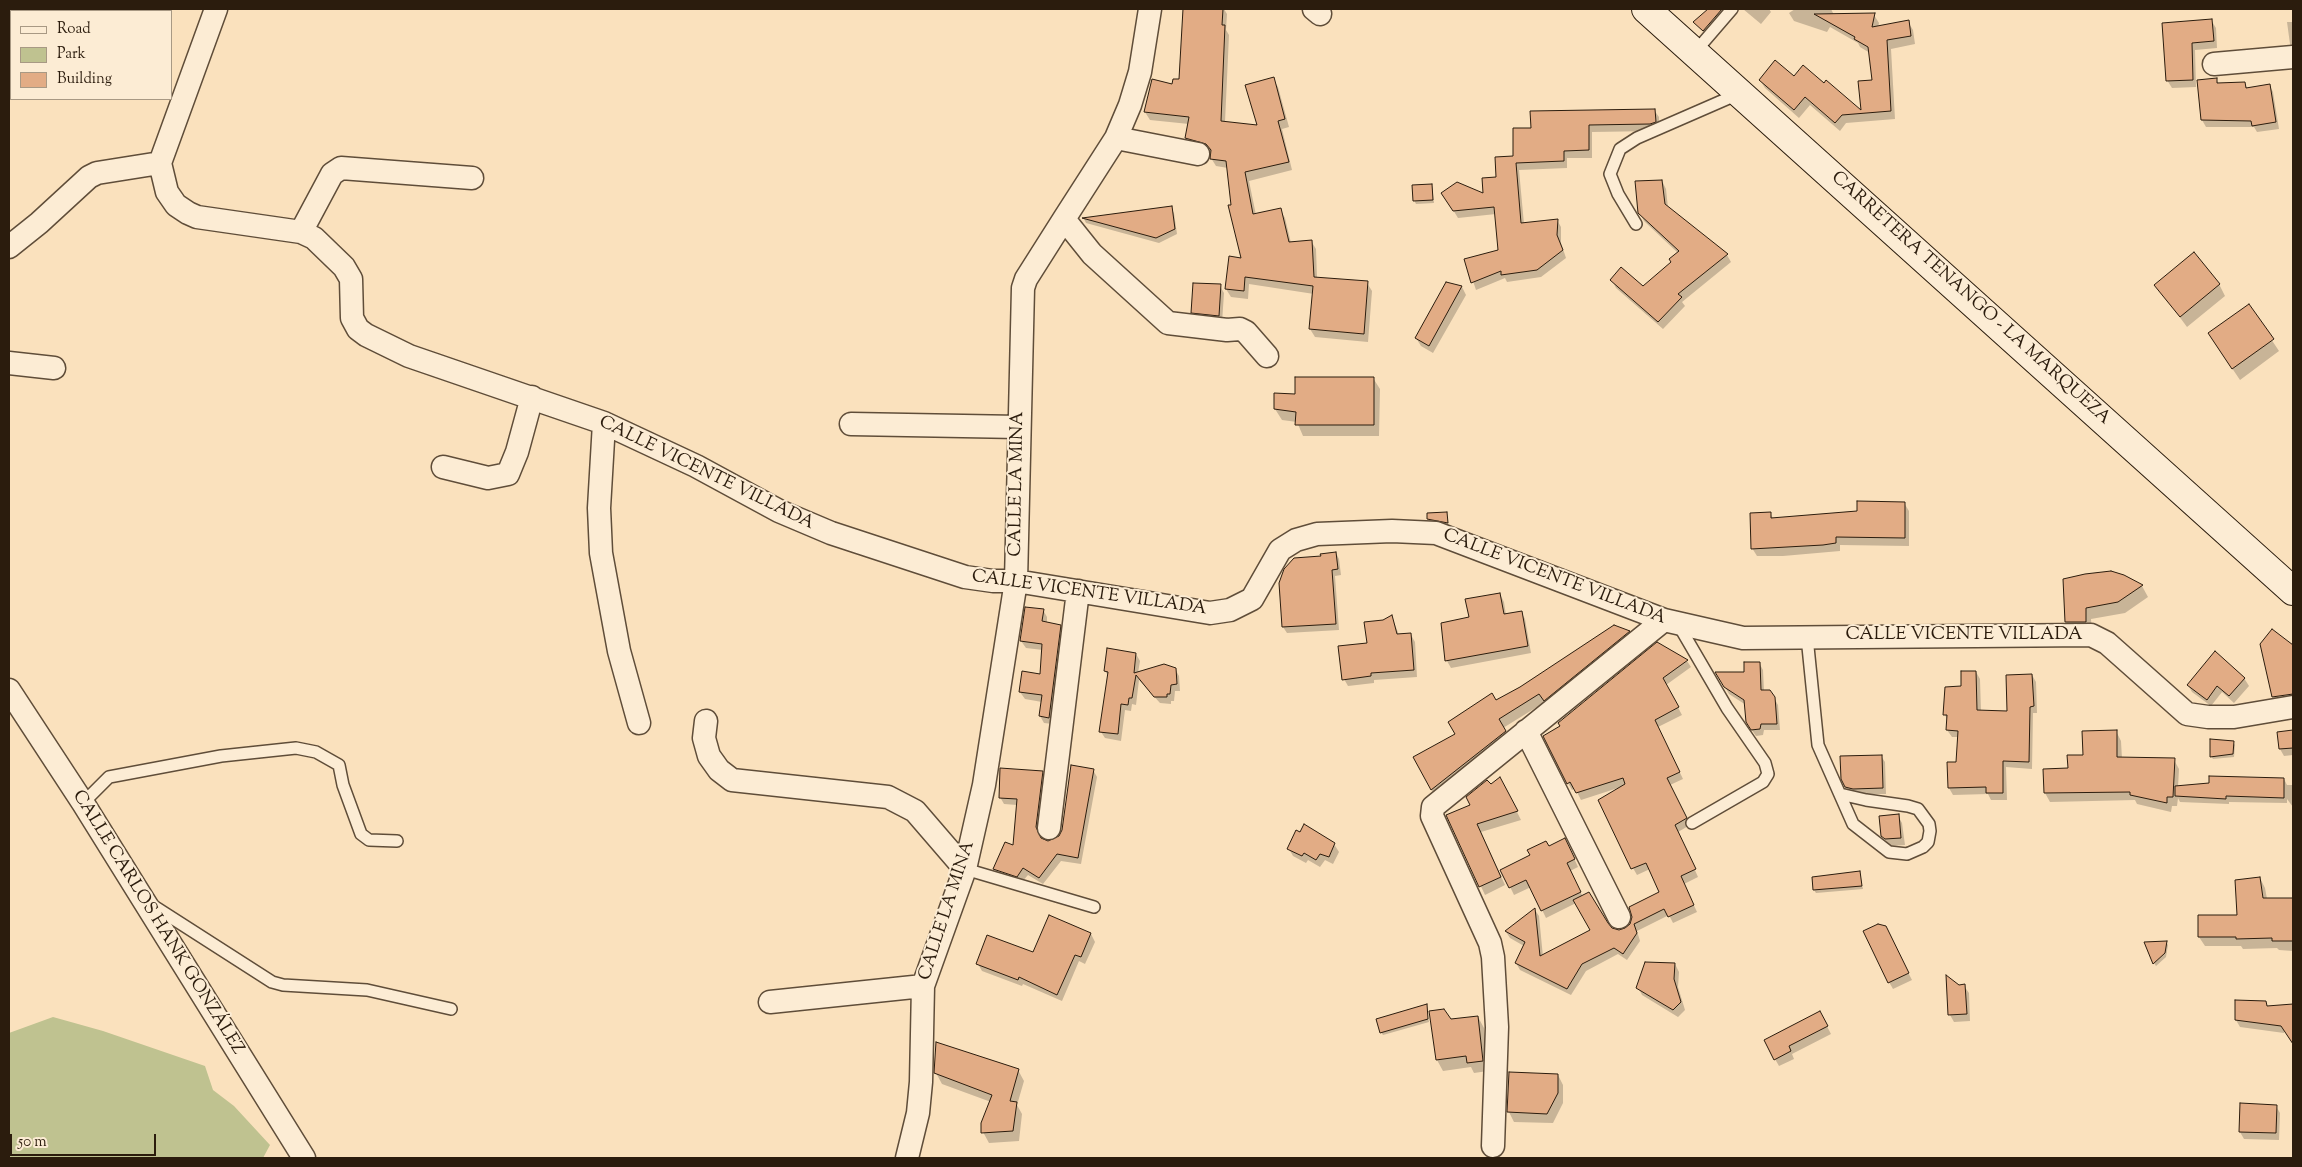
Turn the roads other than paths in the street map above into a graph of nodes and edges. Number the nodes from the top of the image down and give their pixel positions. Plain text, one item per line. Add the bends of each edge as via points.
1 (216, 9) edge
2 (1150, 9) edge
3 (1646, 9) edge
4 (1732, 9) edge
5 (1695, 52) junction
6 (2293, 57) edge
7 (2214, 64) dead end
8 (1740, 93) junction
9 (1116, 138) junction
10 (1198, 154) dead end
11 (160, 163) junction
12 (472, 178) dead end
13 (1064, 219) junction
14 (1636, 224) dead end
15 (300, 232) junction
16 (9, 247) edge
17 (1267, 356) dead end
18 (9, 363) edge
19 (54, 368) dead end
20 (532, 398) junction
21 (604, 423) junction
22 (851, 424) dead end
23 (1019, 427) junction
24 (444, 467) dead end
25 (1016, 581) junction
26 (2293, 591) edge
27 (1078, 592) junction
28 (1671, 622) junction
29 (1807, 637) junction
30 (9, 692) edge
31 (2293, 707) edge
32 (706, 721) dead end
33 (639, 723) dead end
34 (1526, 731) junction
35 (1840, 794) junction
36 (82, 803) junction
37 (1692, 823) dead end
38 (1049, 828) dead end
39 (397, 841) dead end
40 (964, 869) junction
41 (141, 898) junction
42 (1094, 907) dead end
43 (1619, 917) dead end
44 (923, 986) junction
45 (770, 1002) dead end
46 (451, 1009) dead end
47 (1493, 1146) dead end
48 (304, 1158) edge
49 (907, 1158) edge

1 - 11 street
2 - 9 street, CALLE LA MINA via 1140,72
3 - 5 main road, CARRETERA TENANGO - LA MARQUEZA
4 - 5 lane
5 - 8 main road, CARRETERA TENANGO - LA MARQUEZA
6 - 7 street
8 - 14 lane via 1637,138 1620,149 1610,174
8 - 26 main road, CARRETERA TENANGO - LA MARQUEZA
9 - 10 street
9 - 13 street, CALLE LA MINA
11 - 15 street, CALLE VICENTE VILLADA via 167,192 176,205 188,213
11 - 16 street via 89,176
12 - 15 street via 341,168 332,174
13 - 17 street via 1092,254 1168,322 1240,329
13 - 23 street, CALLE LA MINA via 1023,288
15 - 20 street, CALLE VICENTE VILLADA via 314,238 344,267 350,279 352,318 366,335 409,356
18 - 19 street
20 - 21 street, CALLE VICENTE VILLADA
20 - 24 street via 508,474 488,478
21 - 25 street, CALLE VICENTE VILLADA via 696,466 779,511 831,533 965,577
21 - 33 street via 599,508 601,553 619,651
22 - 23 street
23 - 25 street, CALLE LA MINA
25 - 27 street, CALLE VICENTE VILLADA
25 - 40 street, CALLE LA MINA via 984,786
27 - 28 street, CALLE VICENTE VILLADA via 1210,613 1230,610 1252,599 1280,550 1296,540 1327,534 1436,533
27 - 38 street
28 - 29 street, CALLE VICENTE VILLADA via 1743,638
28 - 34 street
28 - 37 lane via 1765,763 1768,774 1764,782
29 - 31 street, CALLE VICENTE VILLADA via 2091,635 2107,643 2187,714 2234,717
29 - 35 lane via 1818,745
30 - 36 street, CALLE CARLOS HANK GONZÁLEZ
32 - 40 street via 704,738 709,756 732,780 888,797 915,811
34 - 43 street
34 - 47 street via 1431,811 1490,943 1493,957 1497,1027
35 - 35 lane via 1853,824 1889,852 1907,854 1928,842 1929,824 1918,809
36 - 39 lane via 109,777 221,756 296,748 316,752 339,765 361,834 369,840
36 - 41 street, CALLE CARLOS HANK GONZÁLEZ
40 - 42 lane
40 - 44 street, CALLE LA MINA
41 - 46 lane via 272,982 367,990
41 - 48 street, CALLE CARLOS HANK GONZÁLEZ
44 - 45 street
44 - 49 street, CALLE LA MINA via 918,1113

